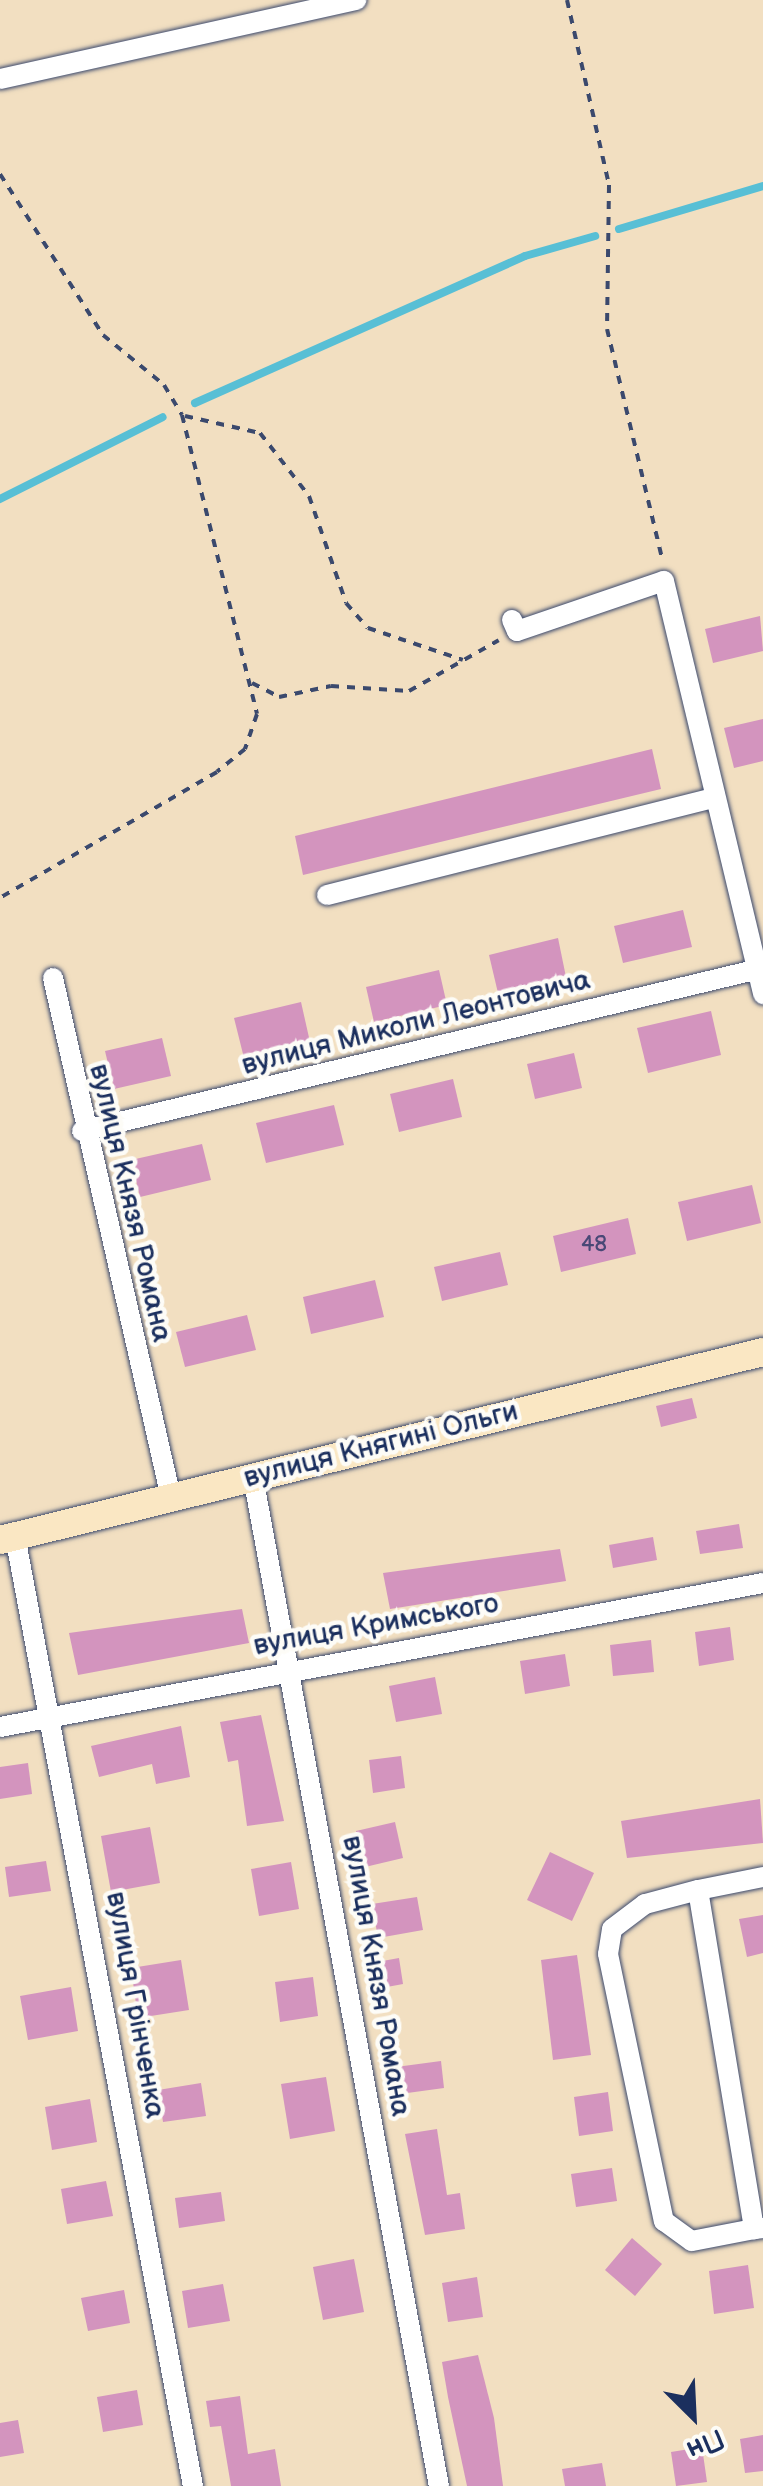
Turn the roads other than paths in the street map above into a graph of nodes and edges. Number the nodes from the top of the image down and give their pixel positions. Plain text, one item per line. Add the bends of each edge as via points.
1 (356, 0) edge
2 (0, 78) edge
3 (514, 625) road end
4 (712, 798) junction
5 (327, 894) dead end
6 (760, 968) edge
7 (53, 978) dead end
8 (763, 994) edge
9 (82, 1131) junction
10 (763, 1352) edge
11 (253, 1476) junction
12 (171, 1498) junction
13 (7, 1538) edge
14 (763, 1584) edge
15 (294, 1666) junction
16 (55, 1715) junction
17 (0, 1727) edge
18 (763, 1877) edge
19 (698, 1890) junction
20 (759, 2229) edge
21 (193, 2486) edge
22 (438, 2486) edge

1 - 2 street
3 - 4 street via 664,581
4 - 5 street
4 - 6 street
6 - 8 street
6 - 9 street, вулиця Миколи Леонтовича
7 - 9 street, вулиця Князя Романа
9 - 12 street, вулиця Князя Романа
10 - 11 street, вулиця Княгині Ольги
11 - 12 street, вулиця Княгині Ольги
11 - 15 street, вулиця Князя Романа
12 - 13 street, вулиця Княгині Ольги
13 - 16 street, вулиця Грінченка
14 - 15 street, вулиця Кримського
15 - 16 street, вулиця Кримського
15 - 22 street, вулиця Князя Романа
16 - 17 street, вулиця Кримського
16 - 21 street, вулиця Грінченка
18 - 19 street
19 - 20 street
19 - 20 street via 645,1904 612,1929 608,1954 664,2221 692,2241

